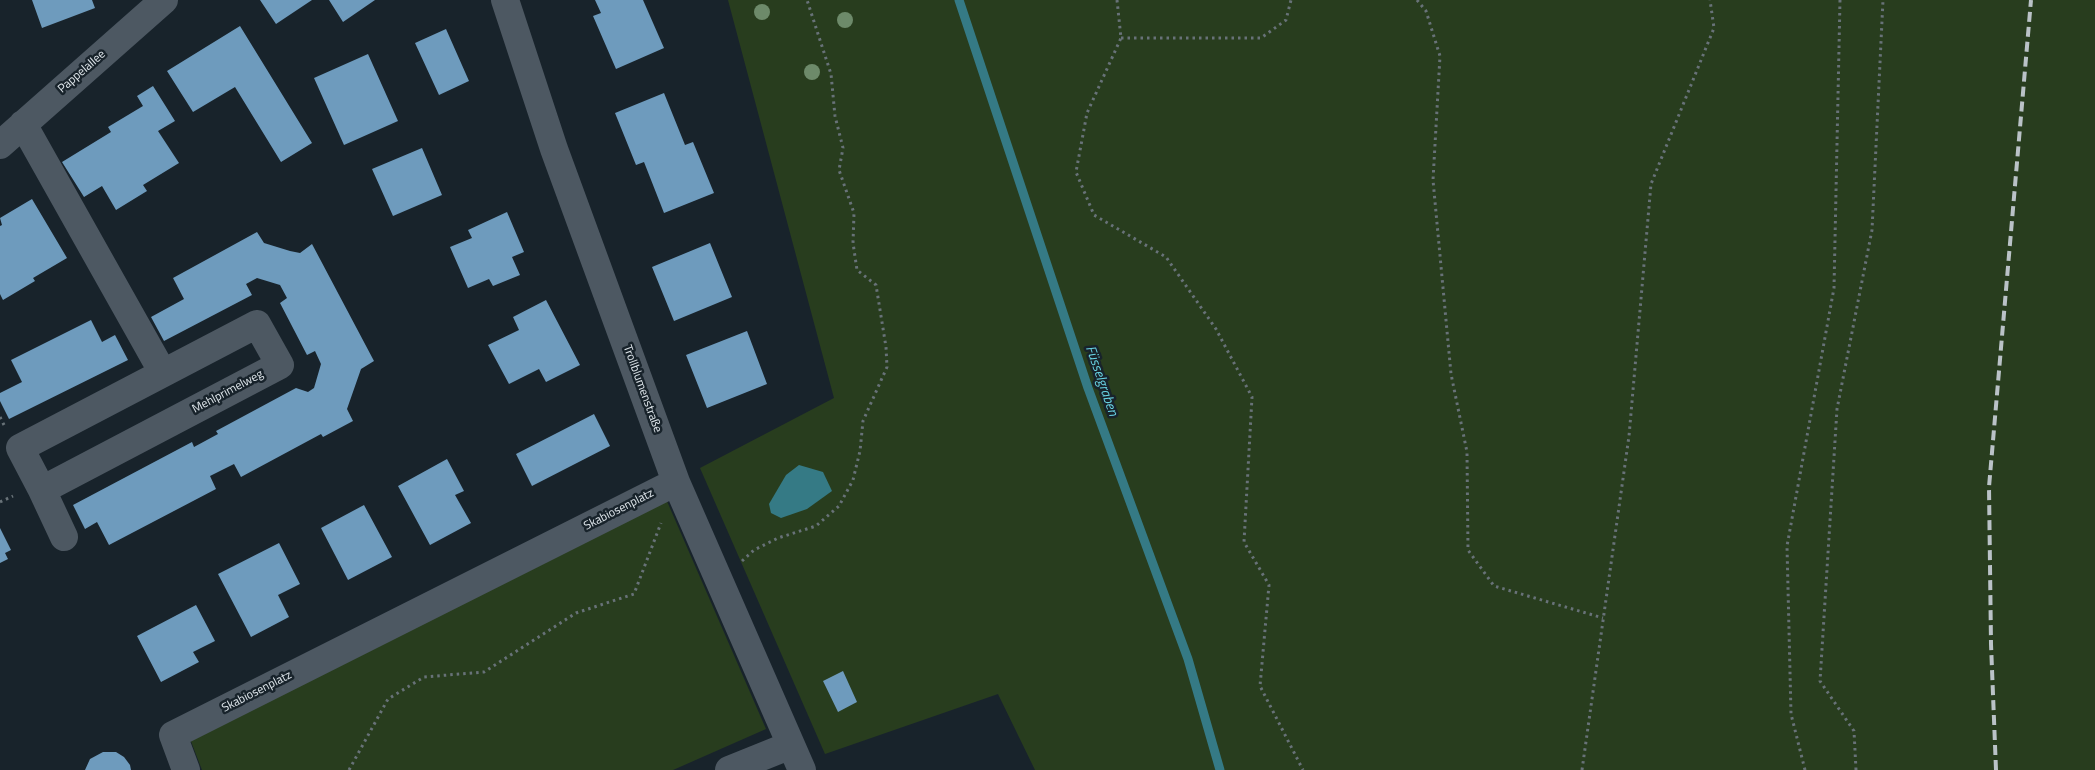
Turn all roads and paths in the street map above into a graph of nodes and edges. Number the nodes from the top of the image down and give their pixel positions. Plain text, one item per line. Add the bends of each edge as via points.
1 (164, 0) edge
2 (505, 0) edge
3 (807, 0) edge
4 (1117, 0) edge
5 (1292, 0) edge
6 (1417, 0) edge
7 (1710, 0) edge
8 (1840, 0) edge
9 (1883, 0) edge
10 (1121, 38) junction
11 (23, 124) junction
12 (0, 145) edge
13 (164, 373) junction
14 (676, 482) junction
15 (42, 490) junction
16 (64, 537) dead end
17 (720, 582) junction
18 (1603, 618) junction
19 (791, 745) junction
20 (186, 770) edge
21 (349, 770) edge
22 (729, 770) edge
23 (802, 770) edge
24 (1303, 770) edge
25 (1582, 770) edge
26 (1805, 770) edge
27 (1856, 770) edge

1 - 11 street, Pappelallee
2 - 14 street, Trollblumenstraße via 554,149
3 - 17 path via 832,74 835,116 843,148 840,170 854,213 853,244 857,270 876,285 887,367 863,421 853,480 840,506 816,526 778,538 754,550
4 - 10 path
5 - 10 path via 1286,20 1261,38
6 - 18 path via 1426,11 1440,56 1433,180 1450,374 1467,452 1468,550 1494,586
7 - 18 path via 1714,28 1651,184 1629,436
8 - 26 path via 1834,288 1787,546 1791,714
9 - 27 path via 1872,230 1837,409 1820,681 1854,731
10 - 24 path via 1087,113 1076,172 1094,215 1166,257 1216,329 1252,396 1244,542 1269,584 1260,686
11 - 12 street, Pappelallee
11 - 13 street
13 - 15 street, Mehlprimelweg via 20,448
13 - 15 street, Mehlprimelweg via 257,324 280,365
14 - 17 street, Trollblumenstraße
14 - 20 street, Skabiosenplatz via 173,735
14 - 21 path, Skabiosenplatz via 634,594 576,613 484,672 424,676 388,699
15 - 16 street, Mehlprimelweg
17 - 19 street, Trollblumenstraße
18 - 25 path
19 - 22 street
19 - 23 street, Trollblumenstraße

